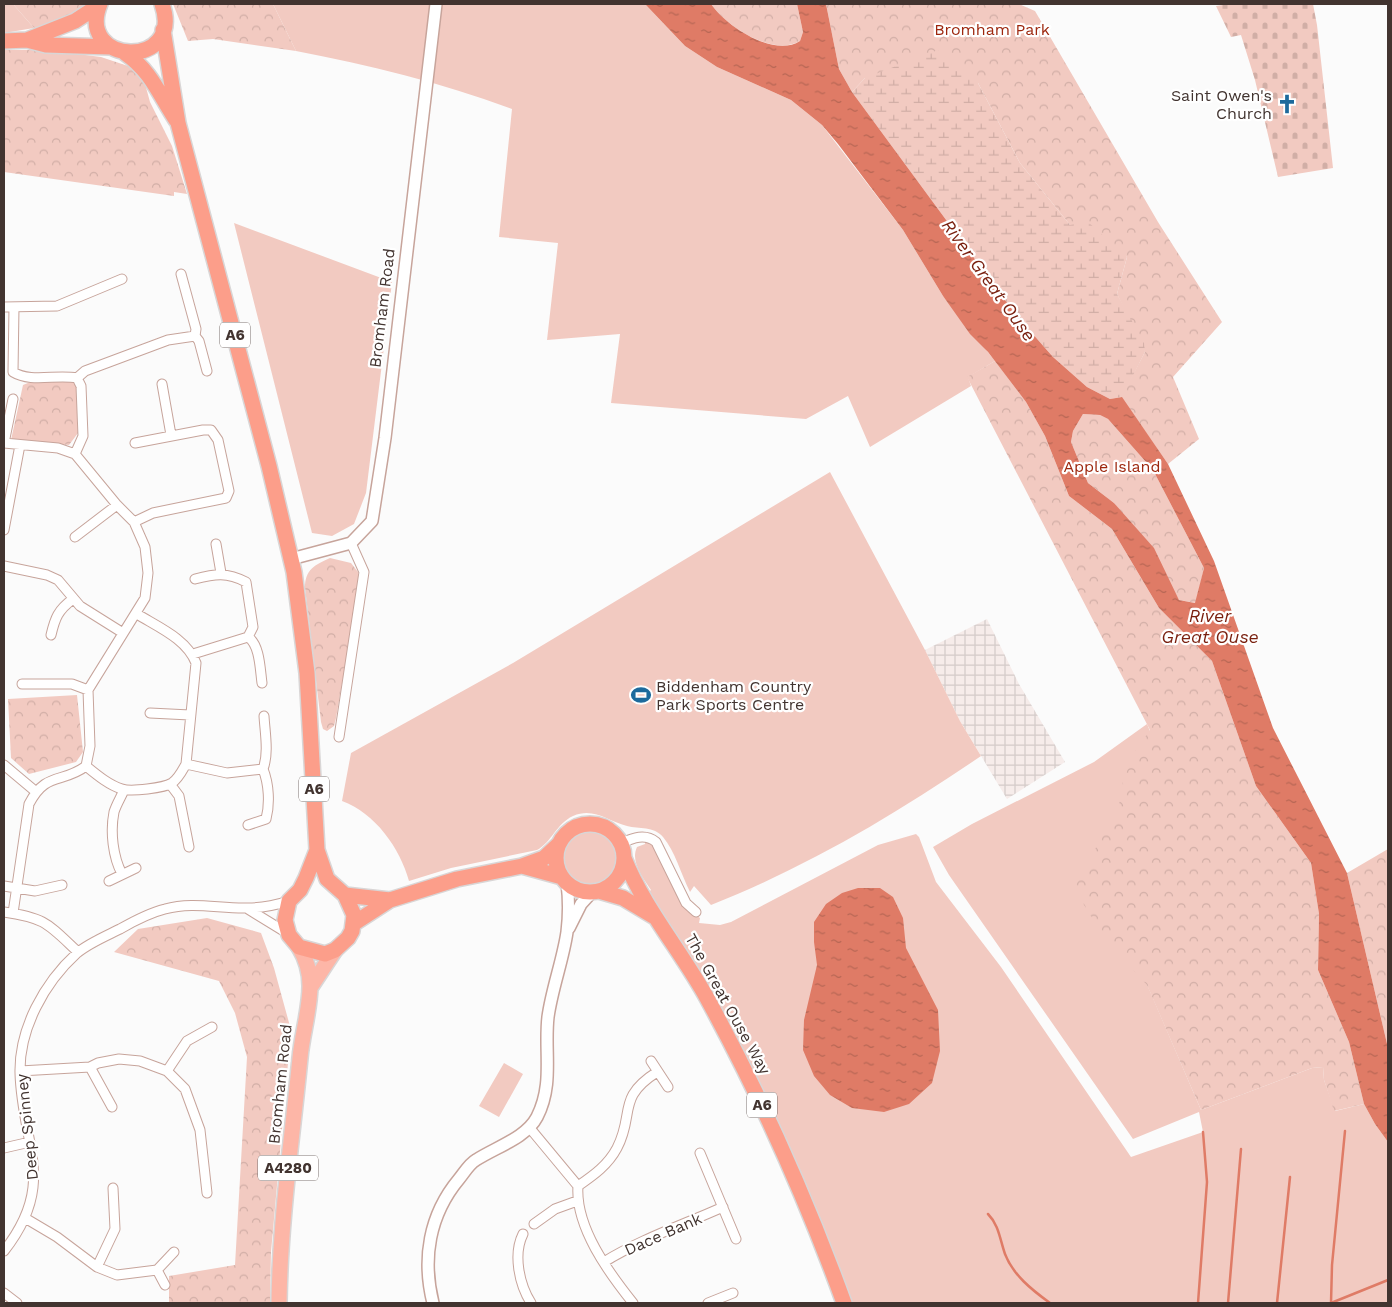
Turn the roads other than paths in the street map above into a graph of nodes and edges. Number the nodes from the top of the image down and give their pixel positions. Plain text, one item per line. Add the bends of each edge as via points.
1 (162, 4) edge
2 (436, 4) edge
3 (99, 5) edge
4 (163, 30) junction
5 (27, 40) junction
6 (4, 41) edge
7 (118, 50) junction
8 (178, 122) junction
9 (181, 274) dead end
10 (122, 279) dead end
11 (4, 307) edge
12 (14, 307) junction
13 (195, 336) junction
14 (207, 371) dead end
15 (77, 378) junction
16 (162, 384) dead end
17 (13, 399) dead end
18 (171, 435) junction
19 (4, 443) edge
20 (135, 443) dead end
21 (20, 445) junction
22 (75, 454) junction
23 (117, 506) junction
24 (134, 522) junction
25 (4, 530) edge
26 (75, 537) dead end
27 (351, 543) junction
28 (216, 544) dead end
29 (291, 559) junction
30 (4, 566) edge
31 (221, 573) junction
32 (195, 579) dead end
33 (73, 599) junction
34 (137, 614) junction
35 (123, 633) junction
36 (51, 636) dead end
37 (248, 637) junction
38 (192, 654) junction
39 (262, 683) dead end
40 (22, 684) dead end
41 (88, 690) junction
42 (150, 713) dead end
43 (190, 715) junction
44 (264, 716) dead end
45 (339, 737) dead end
46 (186, 764) junction
47 (4, 765) edge
48 (86, 766) junction
49 (263, 770) junction
50 (170, 784) junction
51 (124, 790) junction
52 (35, 791) junction
53 (248, 825) dead end
54 (560, 844) junction
55 (189, 847) dead end
56 (317, 850) junction
57 (622, 851) junction
58 (522, 866) junction
59 (136, 868) dead end
60 (122, 874) junction
61 (565, 880) junction
62 (109, 881) dead end
63 (62, 885) dead end
64 (4, 886) edge
65 (17, 888) junction
66 (300, 890) junction
67 (340, 891) junction
68 (595, 891) junction
69 (390, 900) junction
70 (289, 901) junction
71 (247, 908) junction
72 (696, 912) dead end
73 (8, 913) edge
74 (657, 918) junction
75 (354, 924) junction
76 (567, 932) junction
77 (289, 935) junction
78 (299, 947) junction
79 (335, 950) junction
80 (78, 952) junction
81 (310, 988) junction
82 (212, 1027) dead end
83 (651, 1061) dead end
84 (90, 1067) junction
85 (20, 1071) junction
86 (167, 1071) junction
87 (657, 1072) junction
88 (668, 1087) dead end
89 (112, 1107) dead end
90 (528, 1127) junction
91 (30, 1142) junction
92 (4, 1148) edge
93 (700, 1153) dead end
94 (578, 1186) junction
95 (113, 1188) dead end
96 (207, 1193) dead end
97 (577, 1200) junction
98 (723, 1207) junction
99 (26, 1218) junction
100 (534, 1224) dead end
101 (522, 1234) dead end
102 (736, 1239) dead end
103 (4, 1251) edge
104 (174, 1252) dead end
105 (604, 1262) junction
106 (96, 1267) junction
107 (157, 1270) junction
108 (165, 1285) dead end
109 (4, 1293) edge
110 (733, 1293) dead end
111 (16, 1303) edge
112 (279, 1303) edge
113 (433, 1303) edge
114 (531, 1303) edge
115 (633, 1303) edge
116 (708, 1303) edge
117 (844, 1303) edge

1 - 4 highway via 165,12
2 - 27 street, Bromham Road via 376,506 372,521
3 - 5 highway via 75,21
3 - 7 highway via 98,29 103,39
4 - 7 highway via 159,39 144,51
4 - 8 highway, A6
5 - 6 highway
5 - 7 highway via 46,45
7 - 8 highway, A6 via 140,64 152,78
8 - 29 highway, A6
9 - 13 street via 196,329
10 - 12 street via 57,306
11 - 12 street
12 - 15 street via 12,372 22,378
13 - 14 street
13 - 15 street via 168,340 85,371
15 - 22 street via 81,386 83,436
16 - 18 street
17 - 19 street
18 - 20 street
18 - 24 street via 211,430 218,440 229,491 226,498 153,513
19 - 21 street
21 - 22 street via 58,448
21 - 25 street
22 - 23 street
23 - 24 street
23 - 26 street
24 - 34 street via 145,547 148,573 146,598
27 - 29 street
27 - 45 street via 364,572
28 - 31 street
29 - 56 highway, A6 via 307,673
30 - 33 street via 58,580
31 - 32 street
31 - 37 street via 246,582 254,627
33 - 35 street
33 - 36 street via 60,608
34 - 35 street
34 - 38 street via 183,643
35 - 41 street
37 - 38 street
37 - 39 street via 253,640 258,656
38 - 43 street via 196,663
40 - 41 street via 72,684
41 - 48 street via 90,746
42 - 43 street
43 - 46 street
44 - 49 street via 266,763
46 - 49 street via 228,773
46 - 50 street
47 - 52 street
48 - 51 street via 101,779
48 - 52 street
49 - 53 street via 267,778 266,819
50 - 51 street
50 - 55 street via 179,796
51 - 60 street via 114,811 113,829 114,851
52 - 65 street via 27,813
54 - 57 highway, A6 via 569,832 590,824 605,827 617,837
54 - 58 highway, A6 via 544,858
54 - 61 highway via 557,864
56 - 66 highway, A6
56 - 67 highway, A6 via 323,870
57 - 68 highway via 617,878
57 - 72 street via 641,837 656,842 686,902
57 - 74 highway, The Great Ouse Way / A6 via 636,884
58 - 61 highway, A6
58 - 69 highway, A6 via 457,879
59 - 60 street
60 - 62 street
61 - 68 highway, A6 via 578,890
61 - 76 street
63 - 65 street via 35,891
64 - 65 street
65 - 73 street
66 - 67 highway via 312,884
66 - 70 highway
67 - 69 highway, A6
67 - 75 highway via 351,905
68 - 74 highway, The Great Ouse Way / A6 via 623,898
68 - 76 street via 581,904
69 - 75 highway, A6
70 - 71 street, Deep Spinney
70 - 77 highway via 285,920
71 - 77 street, Deep Spinney
71 - 80 street, Deep Spinney via 196,904 165,908 139,918
73 - 80 street via 36,917 45,922
74 - 117 highway, The Great Ouse Way / A6 via 706,996 769,1119
75 - 79 highway via 348,938
76 - 90 street via 548,1017 549,1077 545,1101
77 - 78 highway
78 - 79 highway via 325,954
78 - 81 main road, Bromham Road / A4280 via 308,966
79 - 81 main road, Bromham Road / A4280
80 - 85 street, Deep Spinney via 54,980 34,1012 25,1034
81 - 112 main road, Bromham Road / A4280 via 292,1132
82 - 86 street via 187,1041
83 - 87 street
84 - 85 street
84 - 86 street via 119,1059 140,1061
84 - 89 street
85 - 91 street, Deep Spinney
86 - 96 street via 185,1089 200,1130
87 - 88 street
87 - 94 street via 642,1082 630,1098 622,1136 610,1160
90 - 94 street
90 - 113 street via 474,1161 451,1189 436,1216 429,1242 427,1280
91 - 92 street
91 - 99 street, Deep Spinney via 35,1168
93 - 98 street, Dace Bank
94 - 97 street
95 - 106 street via 115,1229
97 - 100 street
97 - 105 street
98 - 102 street, Dace Bank
98 - 105 street, Dace Bank via 637,1242
99 - 103 street, Deep Spinney
99 - 106 street
101 - 114 street via 516,1246
104 - 107 street
105 - 115 street
106 - 107 street via 118,1275
107 - 108 street
109 - 111 street
110 - 116 street

